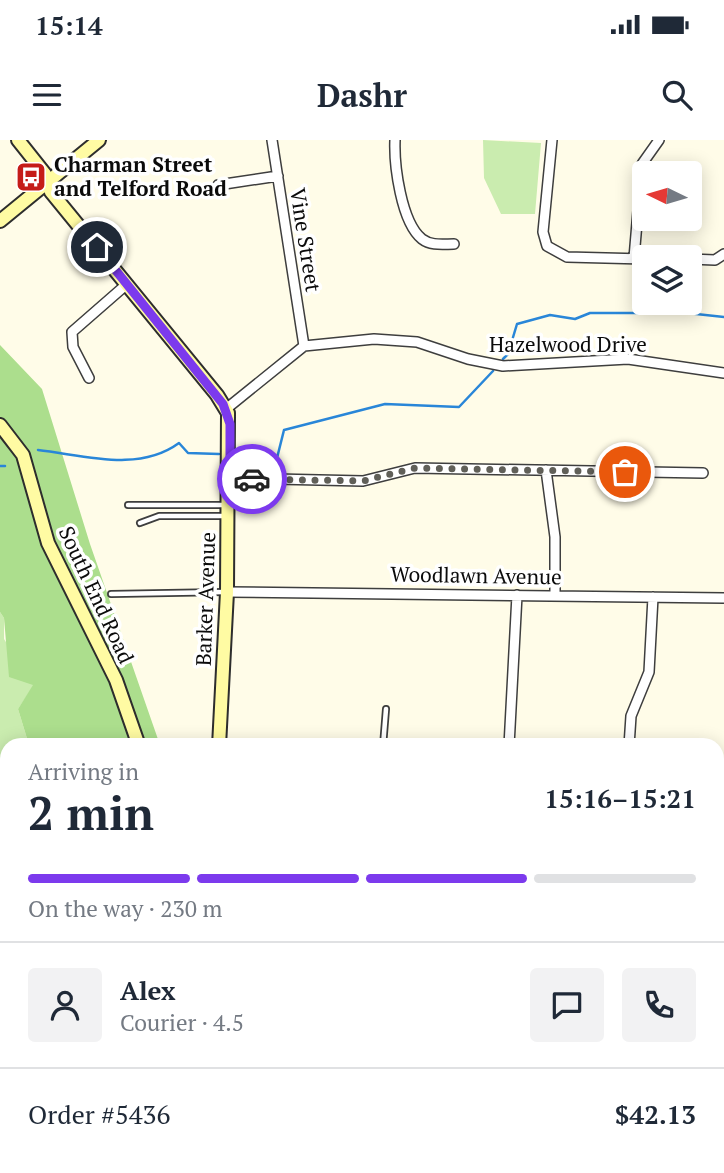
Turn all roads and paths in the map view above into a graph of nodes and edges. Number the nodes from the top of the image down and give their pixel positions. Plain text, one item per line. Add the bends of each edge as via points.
1 (18, 140) edge
2 (99, 140) edge
3 (272, 140) edge
4 (395, 140) edge
5 (552, 140) edge
6 (659, 140) edge
7 (278, 176) junction
8 (48, 182) junction
9 (218, 185) dead end
10 (0, 221) edge
11 (454, 244) dead end
12 (639, 245) edge
13 (724, 254) edge
14 (632, 259) edge
15 (702, 259) edge
16 (127, 284) junction
17 (304, 346) junction
18 (724, 373) edge
19 (89, 378) dead end
20 (226, 409) junction
21 (0, 425) edge
22 (547, 470) junction
23 (703, 473) dead end
24 (230, 478) junction
25 (128, 505) dead end
26 (229, 511) junction
27 (140, 523) dead end
28 (227, 592) junction
29 (111, 594) dead end
30 (517, 595) junction
31 (555, 595) junction
32 (653, 597) junction
33 (724, 598) edge
34 (386, 709) dead end
35 (136, 738) edge
36 (219, 738) edge
37 (384, 738) edge
38 (509, 738) edge
39 (630, 738) edge

1 - 8 street
2 - 8 street
3 - 7 street, Vine Street
4 - 11 street via 397,173 411,223 421,238 436,245
5 - 14 street via 543,232 547,246 567,257
6 - 12 street via 642,164
7 - 9 street
7 - 17 street, Vine Street
8 - 10 street
8 - 16 street via 51,192
13 - 15 street via 715,260
16 - 19 street via 72,332 73,347
16 - 20 street
17 - 18 street, Hazelwood Drive via 391,338 503,366 628,359
17 - 20 street
20 - 24 street, Barker Avenue
21 - 35 street, South End Road via 23,455 48,542 116,680
22 - 23 street
22 - 24 street via 415,468 356,481
22 - 31 street via 555,537
24 - 26 street, Barker Avenue
25 - 26 lane
26 - 27 lane via 159,516
26 - 28 street, Barker Avenue
28 - 29 lane
28 - 30 street, Woodlawn Avenue
28 - 36 street, Barker Avenue
30 - 31 street, Woodlawn Avenue
30 - 38 street
31 - 32 street, Woodlawn Avenue
32 - 33 street, Woodlawn Avenue
32 - 39 street via 649,671 631,716
34 - 37 lane

